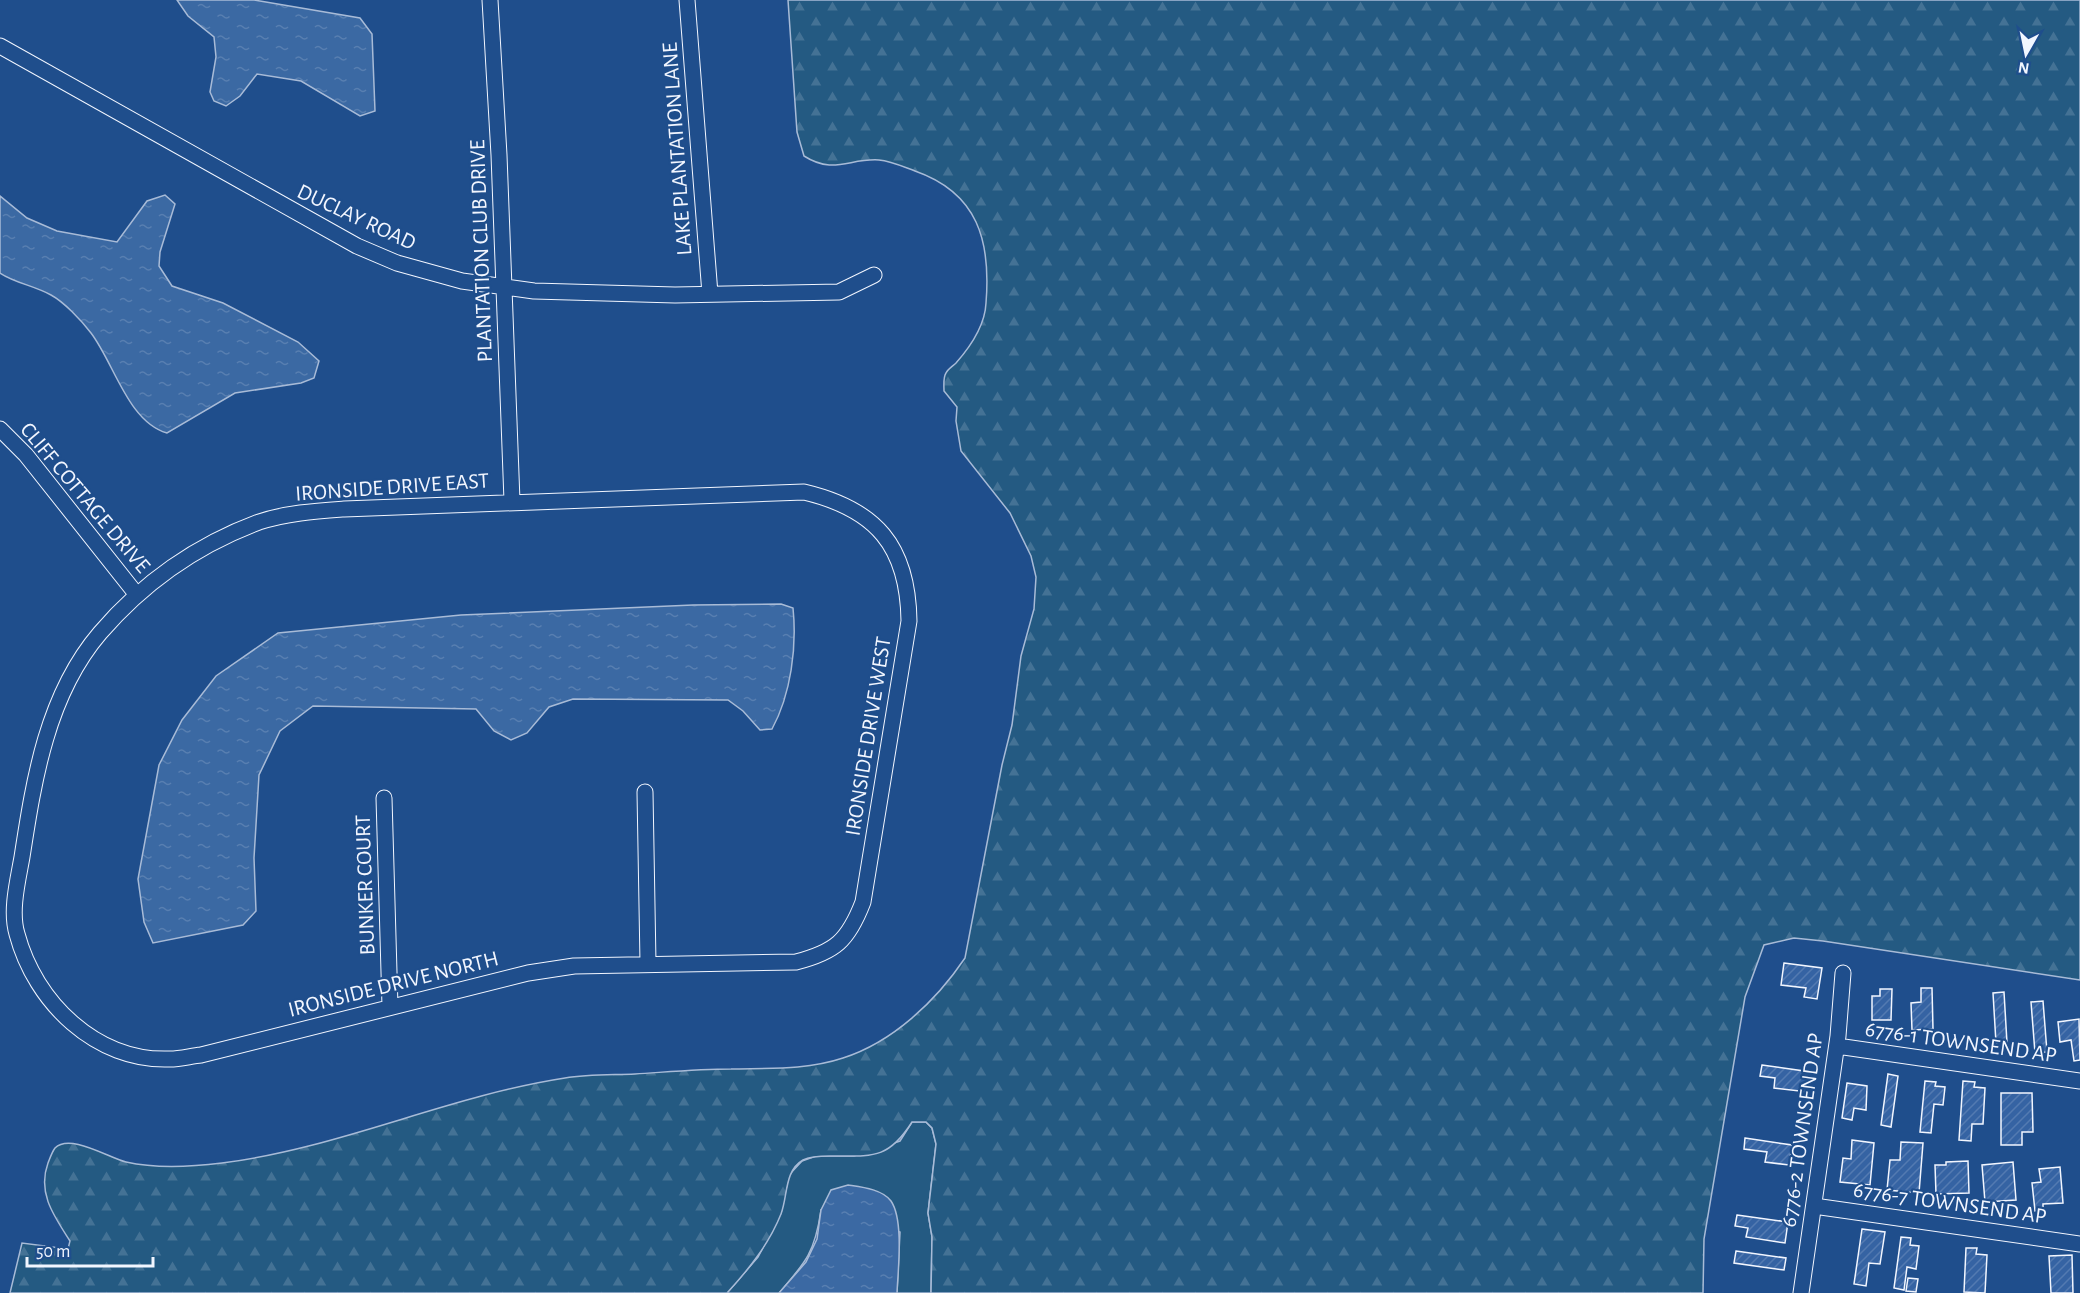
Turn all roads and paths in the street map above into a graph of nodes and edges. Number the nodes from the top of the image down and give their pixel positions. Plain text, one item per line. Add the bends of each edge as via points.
1 (490, 0) edge
2 (687, 0) edge
3 (0, 46) edge
4 (874, 275) dead end
5 (504, 287) junction
6 (710, 294) junction
7 (0, 429) edge
8 (512, 501) junction
9 (883, 535) joint
10 (137, 595) junction
11 (645, 792) dead end
12 (384, 798) dead end
13 (16, 932) joint
14 (840, 944) joint
15 (648, 963) junction
16 (1844, 973) dead end
17 (390, 1007) junction
18 (1837, 1046) junction
19 (2080, 1081) edge
20 (1814, 1206) junction
21 (2080, 1244) edge
22 (1801, 1293) edge

1 - 5 street, PLANTATION CLUB DRIVE
2 - 6 street, LAKE PLANTATION LANE
3 - 5 street, DUCLAY ROAD via 357,246 397,263 462,281
4 - 6 street, DUCLAY ROAD via 839,292
5 - 6 street, DUCLAY ROAD via 546,292
5 - 8 street, PLANTATION CLUB DRIVE
7 - 10 street, CLIFF COTTAGE DRIVE via 26,455
8 - 9 street, IRONSIDE DRIVE EAST via 804,492 835,500 864,516
8 - 10 street, IRONSIDE DRIVE EAST via 344,509 260,522 195,550
9 - 14 street, IRONSIDE DRIVE WEST via 900,560 909,592 909,621 863,902 855,923
10 - 13 street, IRONSIDE DRIVE EAST via 99,634 67,684 45,737 16,894
11 - 15 street
12 - 17 street, BUNKER COURT
13 - 17 street, IRONSIDE DRIVE NORTH via 34,979 61,1015 96,1040 130,1053 169,1060
14 - 15 street, IRONSIDE DRIVE NORTH via 822,955 796,962
15 - 17 street, IRONSIDE DRIVE NORTH via 574,966 528,973
16 - 18 street, 6776-2 TOWNSEND AP
18 - 19 street, 6776-1 TOWNSEND AP
18 - 20 street, 6776-2 TOWNSEND AP
20 - 21 street, 6776-7 TOWNSEND AP
20 - 22 street, 6776-2 TOWNSEND AP

